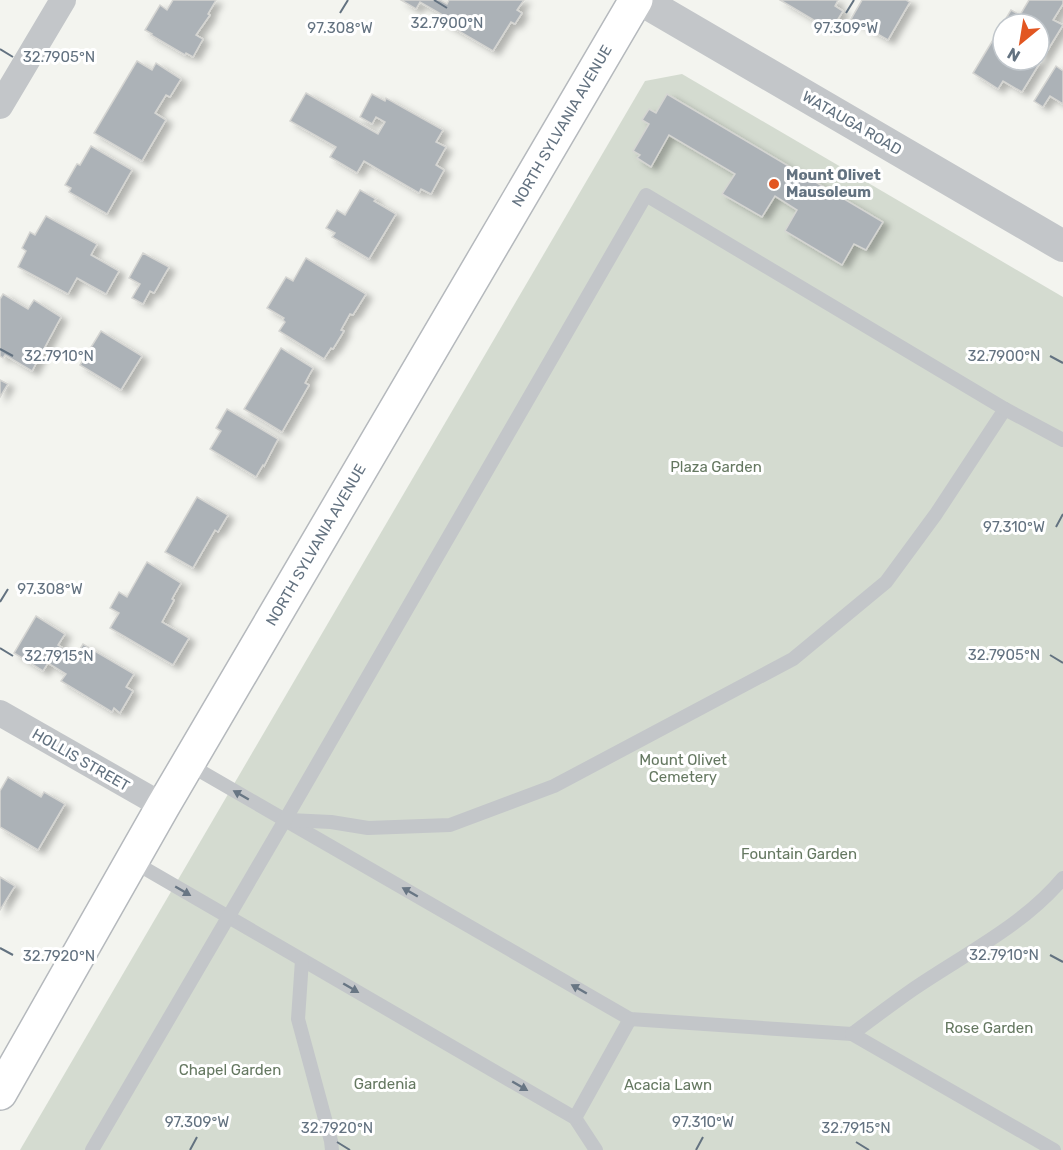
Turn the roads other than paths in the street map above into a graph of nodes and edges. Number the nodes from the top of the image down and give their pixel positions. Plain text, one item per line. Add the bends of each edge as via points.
1 (63, 0) edge
2 (636, 0) edge
3 (642, 0) edge
4 (0, 106) edge
5 (1063, 246) edge
6 (1005, 409) junction
7 (1063, 440) edge
8 (0, 713) edge
9 (188, 764) junction
10 (163, 806) junction
11 (285, 820) junction
12 (132, 861) junction
13 (1063, 878) edge
14 (228, 917) junction
15 (302, 960) junction
16 (630, 1019) junction
17 (852, 1034) junction
18 (0, 1093) edge
19 (575, 1118) junction
20 (92, 1150) edge
21 (332, 1150) edge
22 (596, 1150) edge
23 (1054, 1150) edge

1 - 4 street
2 - 9 main road, NORTH SYLVANIA AVENUE
3 - 5 street, WATAUGA ROAD
6 - 7 lane
6 - 11 lane via 886,582 793,659 554,786 450,825 368,828
6 - 11 lane via 646,195
8 - 10 street, HOLLIS STREET
9 - 10 main road, NORTH SYLVANIA AVENUE
11 -> 9 lane
10 - 12 main road, NORTH SYLVANIA AVENUE
11 - 14 lane
16 -> 11 lane
12 -> 14 lane
12 - 18 main road, NORTH SYLVANIA AVENUE
13 - 17 lane via 1007,928
14 - 15 lane
14 - 20 lane
15 -> 19 lane
15 - 21 lane via 298,1019
16 - 17 lane
16 - 19 lane
17 - 23 lane
19 - 22 lane

